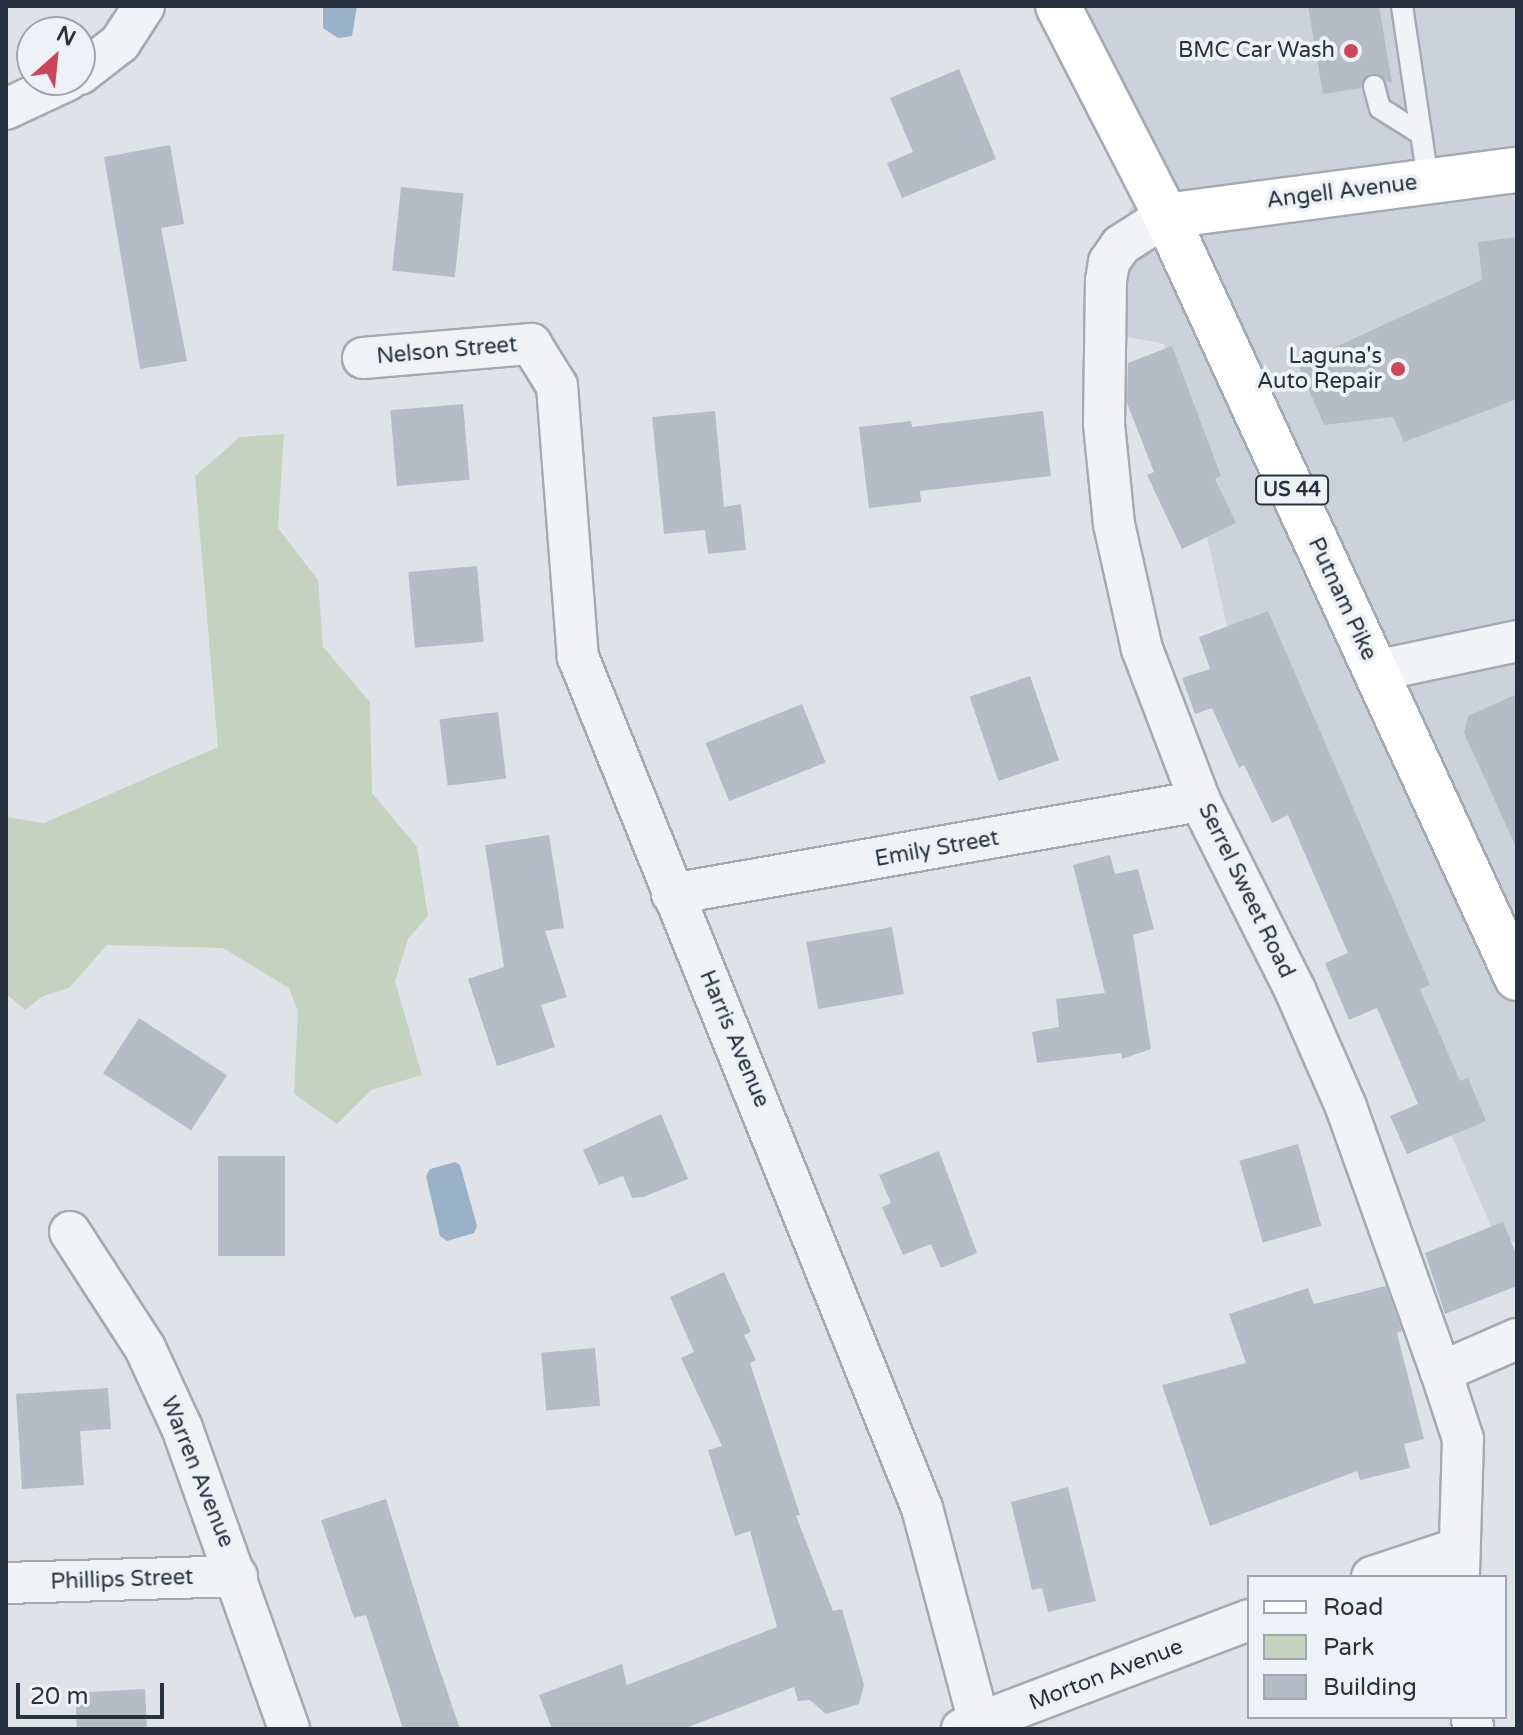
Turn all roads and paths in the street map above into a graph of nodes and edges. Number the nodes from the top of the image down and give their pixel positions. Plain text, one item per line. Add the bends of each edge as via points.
1 (144, 6) edge
2 (1058, 6) edge
3 (1402, 6) edge
4 (96, 62) edge
5 (1374, 86) dead end
6 (34, 96) edge
7 (6, 109) edge
8 (1421, 134) junction
9 (1517, 170) edge
10 (1428, 181) junction
11 (1166, 216) junction
12 (531, 344) joint
13 (363, 358) dead end
14 (1517, 641) edge
15 (1375, 671) junction
16 (1200, 801) junction
17 (672, 894) junction
18 (1517, 978) edge
19 (70, 1232) dead end
20 (1517, 1339) edge
21 (1441, 1372) junction
22 (1457, 1563) edge
23 (1384, 1575) edge
24 (237, 1576) junction
25 (6, 1583) edge
26 (1247, 1621) edge
27 (974, 1727) edge
28 (289, 1729) edge

1 - 4 street via 120,43
2 - 11 main road, Putnam Pike / US 44
3 - 8 lane
5 - 8 lane via 1380,108
6 - 7 street
8 - 10 lane
9 - 10 main road, Angell Avenue
10 - 11 main road, Angell Avenue
11 - 15 main road, Putnam Pike / US 44
11 - 16 street, Serrel Sweet Road via 1121,245 1109,262 1104,424 1114,524 1142,649
12 - 13 street, Nelson Street
12 - 17 street, Harris Avenue via 557,386 578,657
14 - 15 street
15 - 18 main road, Putnam Pike / US 44
16 - 17 street, Emily Street
16 - 21 street, Serrel Sweet Road via 1295,990 1346,1107
17 - 27 street, Harris Avenue via 737,1041 922,1508
19 - 24 street, Warren Avenue via 145,1348 182,1428
20 - 21 street
21 - 22 street, Serrel Sweet Road via 1463,1439
22 - 23 street
24 - 25 street, Phillips Street
24 - 28 street, Warren Avenue
26 - 27 street, Morton Avenue

